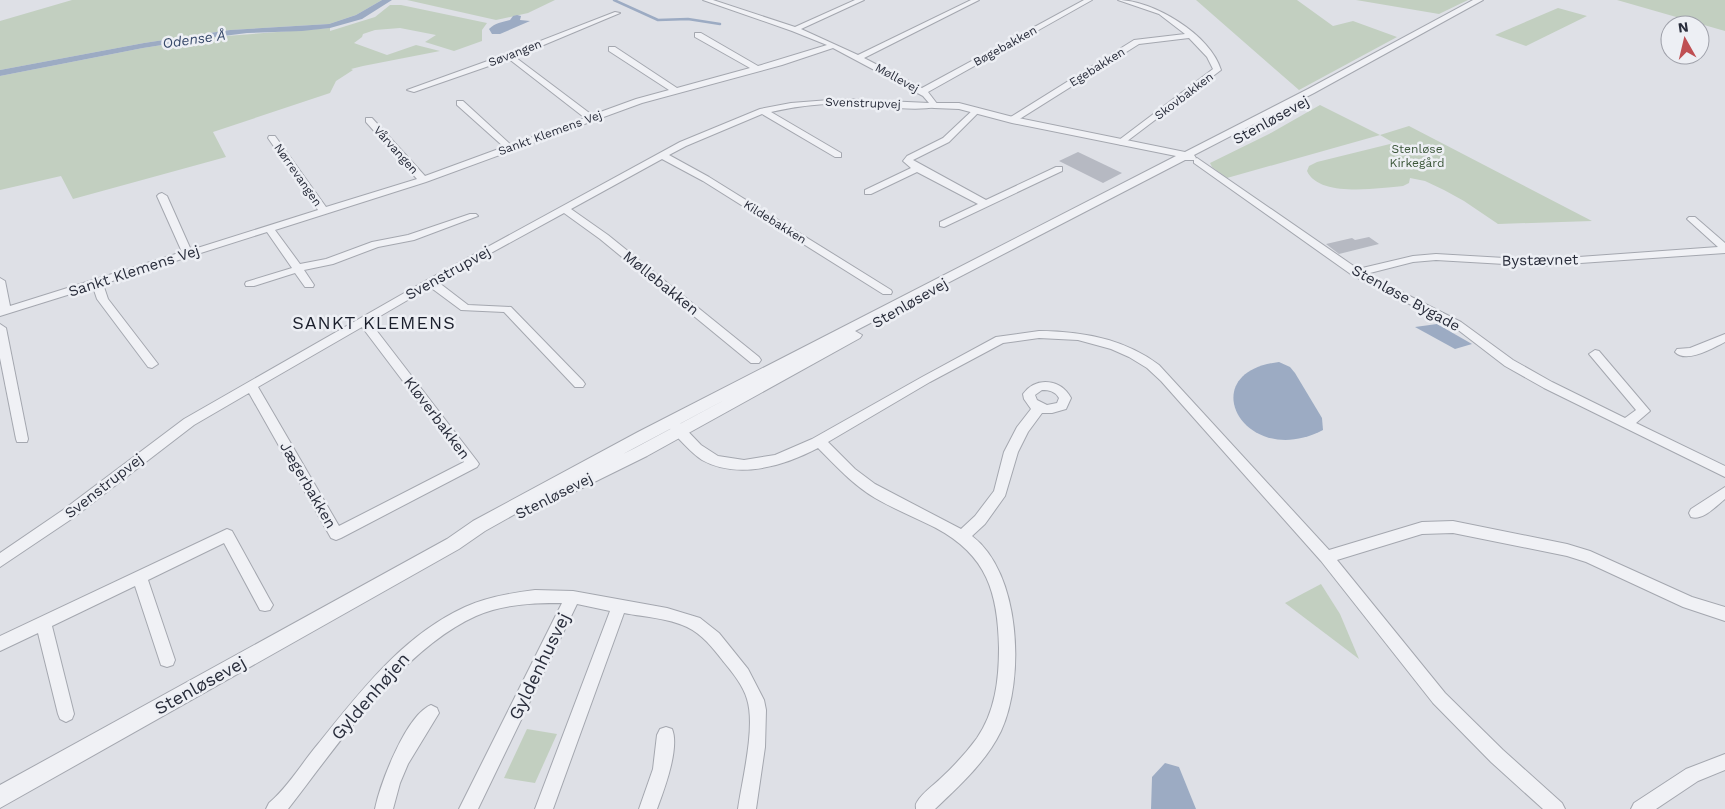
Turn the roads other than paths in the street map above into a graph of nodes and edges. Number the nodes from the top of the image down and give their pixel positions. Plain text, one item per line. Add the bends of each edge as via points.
1 (706, 0) edge
2 (844, 0) edge
3 (976, 0) edge
4 (1089, 0) edge
5 (1121, 0) edge
6 (1479, 0) edge
7 (858, 2) edge
8 (617, 13) dead end
9 (795, 29) junction
10 (698, 35) dead end
11 (1190, 36) junction
12 (834, 45) junction
13 (612, 49) dead end
14 (510, 56) junction
15 (859, 57) junction
16 (756, 69) junction
17 (411, 90) dead end
18 (674, 90) junction
19 (921, 92) junction
20 (460, 103) dead end
21 (934, 105) junction
22 (762, 111) junction
23 (975, 111) junction
24 (590, 118) junction
25 (370, 120) dead end
26 (1012, 120) junction
27 (272, 138) dead end
28 (1122, 142) junction
29 (510, 148) junction
30 (661, 155) junction
31 (838, 155) dead end
32 (1187, 160) junction
33 (917, 168) junction
34 (1059, 169) dead end
35 (423, 180) junction
36 (868, 192) dead end
37 (162, 196) dead end
38 (985, 204) junction
39 (564, 209) junction
40 (324, 212) junction
41 (473, 216) dead end
42 (1692, 219) dead end
43 (944, 224) dead end
44 (269, 228) junction
45 (1725, 249) edge
46 (188, 254) junction
47 (297, 269) junction
48 (1356, 272) junction
49 (0, 281) edge
50 (432, 282) junction
51 (97, 283) junction
52 (250, 284) dead end
53 (309, 285) dead end
54 (887, 292) dead end
55 (3, 312) edge
56 (363, 322) junction
57 (0, 328) edge
58 (1725, 338) edge
59 (1681, 352) dead end
60 (1595, 354) dead end
61 (755, 360) dead end
62 (152, 364) dead end
63 (579, 384) dead end
64 (251, 386) junction
65 (1039, 407) dead end
66 (1626, 424) junction
67 (676, 427) junction
68 (22, 439) dead end
69 (820, 442) junction
70 (1725, 472) edge
71 (1725, 492) edge
72 (414, 494) joint
73 (1696, 513) dead end
74 (962, 536) junction
75 (1326, 557) junction
76 (0, 562) edge
77 (140, 577) junction
78 (573, 598) junction
79 (265, 605) dead end
80 (619, 606) junction
81 (1725, 614) edge
82 (44, 624) junction
83 (0, 644) edge
84 (167, 660) dead end
85 (431, 713) dead end
86 (66, 714) dead end
87 (666, 735) dead end
88 (1725, 762) edge
89 (0, 796) edge
90 (924, 807) dead end
91 (275, 809) edge
92 (384, 809) edge
93 (468, 809) edge
94 (544, 809) edge
95 (648, 809) edge
96 (747, 809) edge
97 (1556, 809) edge
98 (1640, 809) edge

1 - 9 street, Møllevej
2 - 7 street
3 - 15 street
4 - 19 street, Bøgebakken
5 - 11 street, Skovbakken via 1162,14
6 - 32 street, Stenløsevej via 1367,61 1278,119
7 - 9 street
8 - 14 street, Søvangen
9 - 12 street, Møllevej
10 - 16 street
11 - 26 street, Egebakken via 1137,42
11 - 28 street, Skovbakken via 1212,57 1217,70
12 - 15 street, Møllevej
12 - 16 street, Sankt Klemens Vej
13 - 18 street
14 - 17 street, Søvangen
14 - 24 street
15 - 19 street, Møllevej
16 - 18 street, Sankt Klemens Vej
18 - 24 street, Sankt Klemens Vej
19 - 21 street, Møllevej
20 - 29 street
21 - 22 street, Svenstrupvej via 817,102
21 - 23 street, Møllevej via 959,106
22 - 30 street, Svenstrupvej
22 - 31 street
23 - 26 street, Møllevej
23 - 33 street via 946,140 910,158 908,161
24 - 29 street, Sankt Klemens Vej
25 - 35 street, Vårvangen
26 - 28 street, Møllevej
27 - 40 street, Nørrevangen
28 - 32 street, Møllevej
29 - 35 street, Sankt Klemens Vej
30 - 39 street, Svenstrupvej
30 - 54 street, Kildebakken via 706,178
32 - 48 street, Stenløse Bygade
32 - 67 street, Stenløsevej via 950,280 836,347
33 - 36 street
33 - 38 street
34 - 38 street
35 - 40 street, Sankt Klemens Vej
37 - 46 street
38 - 43 street
39 - 50 street, Svenstrupvej
39 - 61 street, Møllebakken via 604,237
40 - 44 street, Sankt Klemens Vej
41 - 47 street via 410,238 376,244 329,262
42 - 45 street, Bystævnet
44 - 46 street, Sankt Klemens Vej
44 - 47 street
45 - 48 street, Bystævnet via 1537,263 1413,259
46 - 51 street, Sankt Klemens Vej
47 - 52 street
47 - 53 street
48 - 66 street, Stenløse Bygade via 1457,324 1509,363 1548,385
49 - 55 street
50 - 56 street, Svenstrupvej
50 - 63 street via 465,308 507,309
51 - 55 street, Sankt Klemens Vej
51 - 62 street via 103,299
56 - 64 street, Svenstrupvej
56 - 72 street, Kløverbakken via 472,464
57 - 68 street
58 - 59 street via 1692,352
60 - 66 street via 1644,411
64 - 72 street, Jægerbakken via 336,534
64 - 76 street, Svenstrupvej via 189,422
65 - 74 street via 1011,452 1000,492 980,520
66 - 70 street, Stenløse Bygade
67 - 69 street via 712,459 732,464 748,465 778,459
67 - 89 street, Stenløsevej via 479,526 453,544
69 - 74 street via 868,487
69 - 75 street via 1000,340 1027,334 1059,333 1091,339 1124,350 1152,366
71 - 73 street
74 - 90 street via 978,550 994,577 1007,636 1008,666 995,726 970,764
75 - 81 street via 1422,528 1453,527 1583,555 1688,602
75 - 97 street via 1439,698
77 - 79 street via 227,535
77 - 82 street
77 - 84 street
78 - 80 street, Gyldenhusvej
78 - 91 street, Gyldenhøjen via 542,596 500,601 459,617 428,636 380,680
78 - 93 street, Gyldenhusvej
80 - 94 street
80 - 96 street, Gyldenhusvej via 694,624 729,654 742,674 758,708
82 - 83 street
82 - 86 street
85 - 92 street via 402,756
87 - 95 street via 662,769
88 - 98 street via 1692,775

